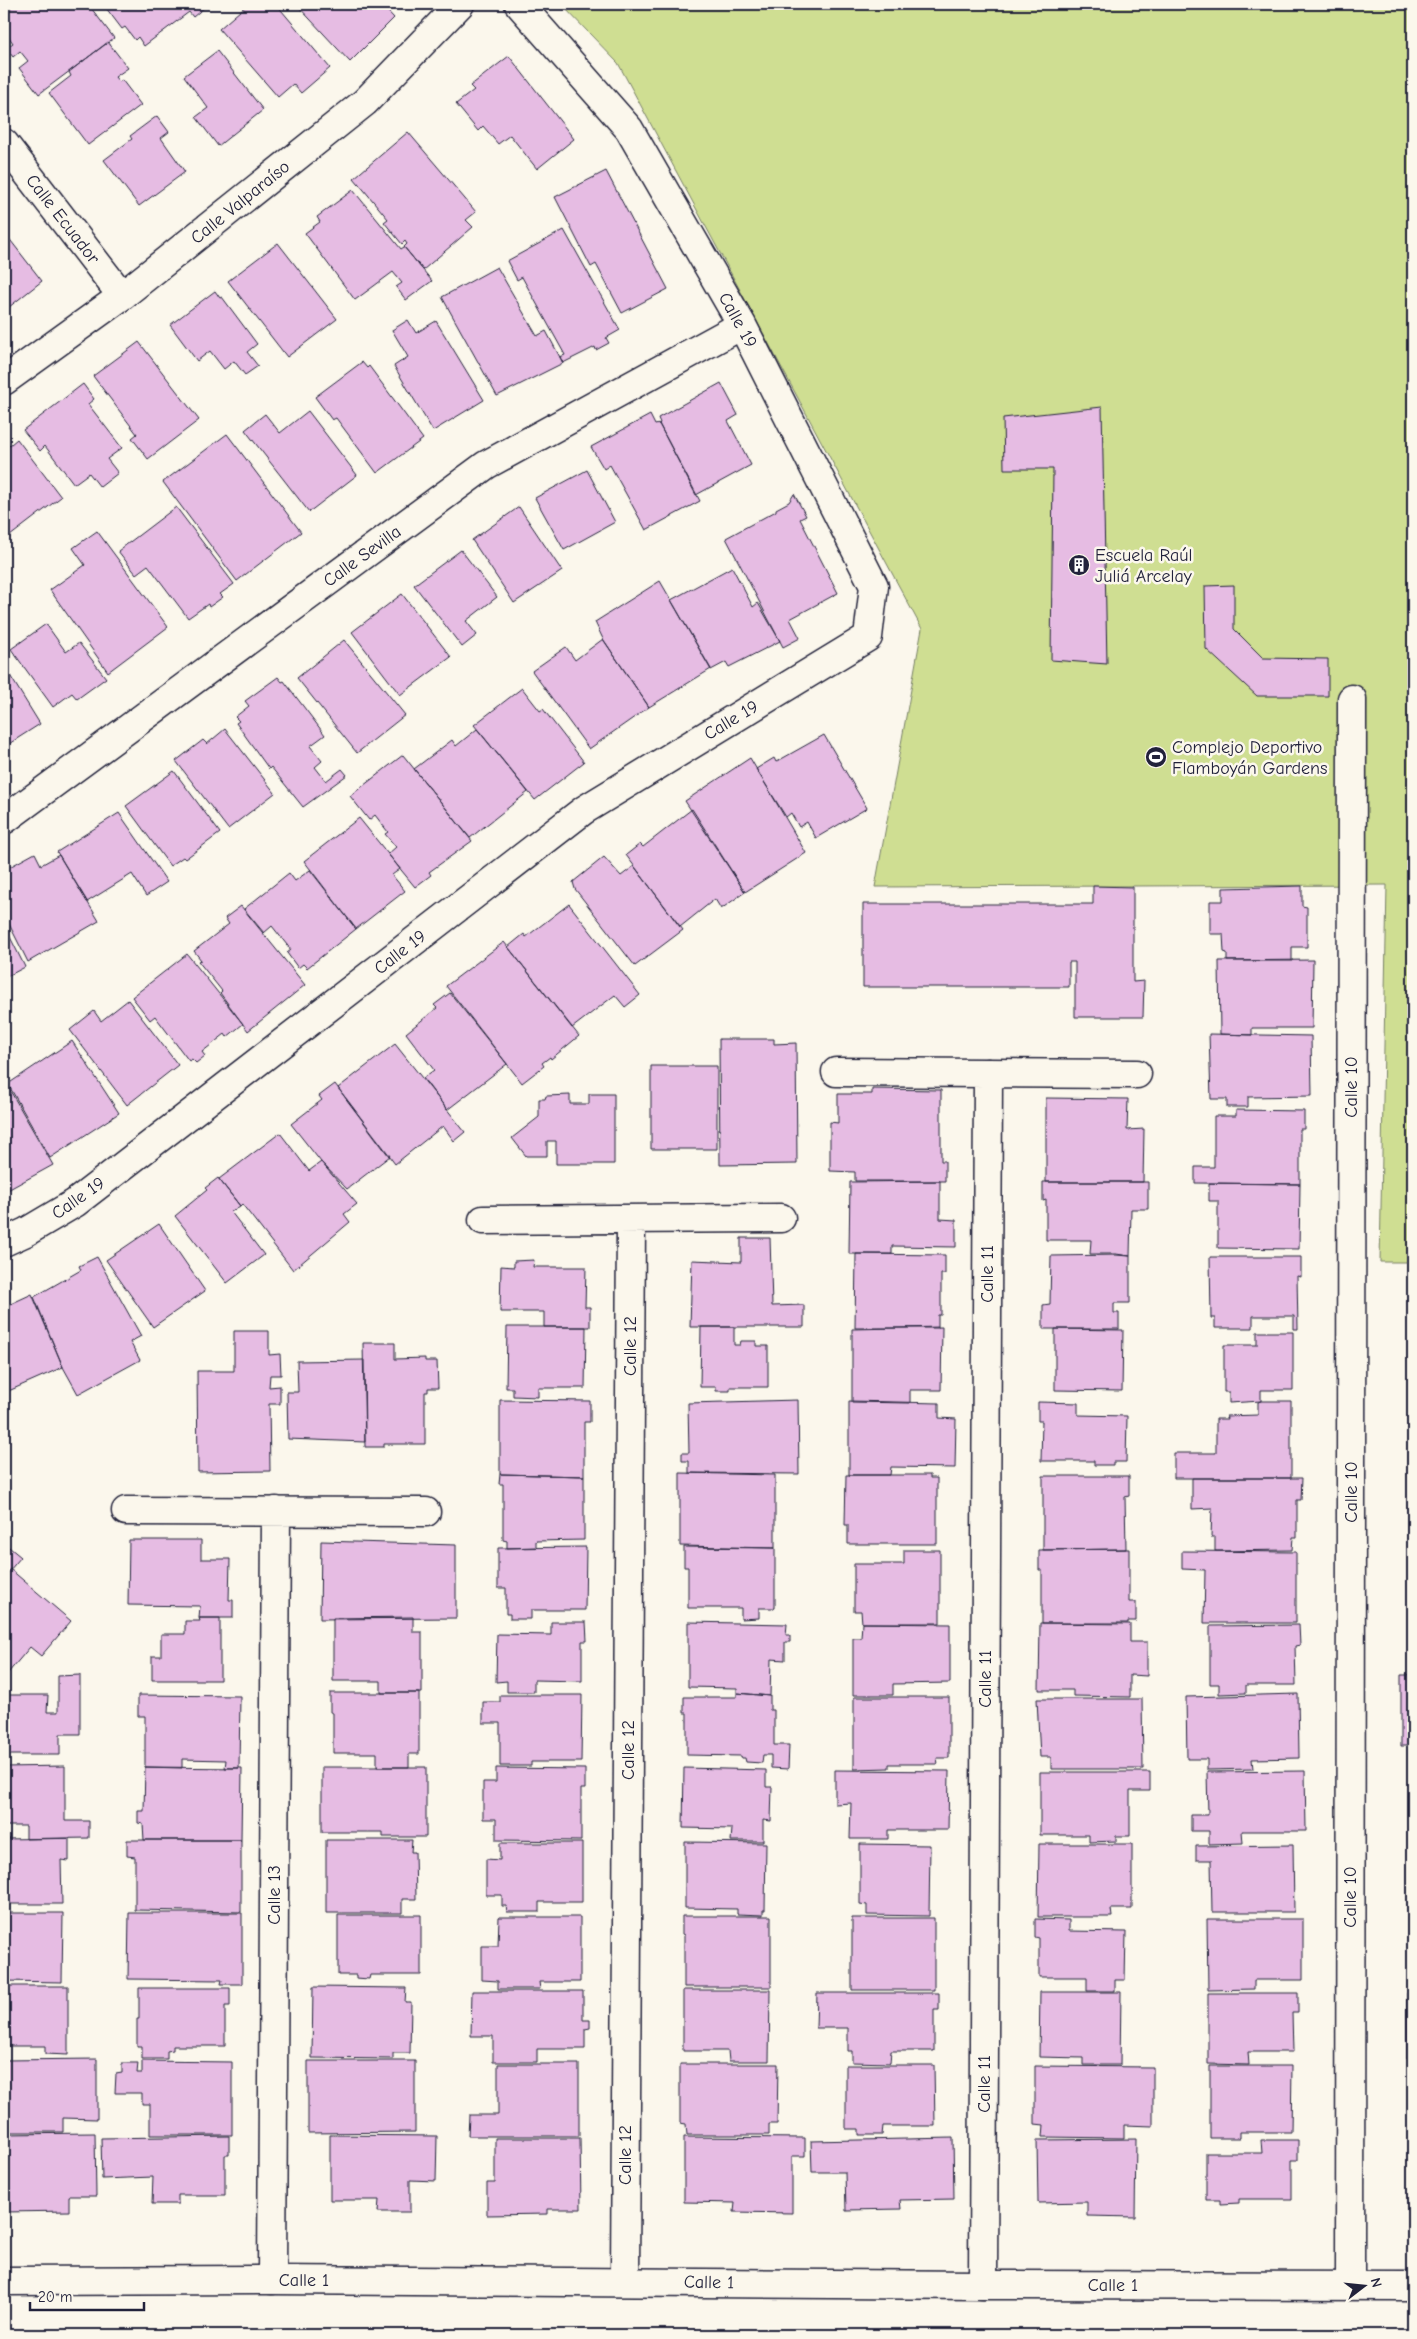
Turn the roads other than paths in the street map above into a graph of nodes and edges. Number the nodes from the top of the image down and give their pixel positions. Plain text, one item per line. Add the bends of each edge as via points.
1 (460, 4) edge
2 (518, 4) edge
3 (4, 143) edge
4 (122, 296) junction
5 (742, 325) junction
6 (4, 380) edge
7 (1352, 699) dead end
8 (4, 820) edge
9 (836, 1072) dead end
10 (988, 1073) junction
11 (1137, 1074) dead end
12 (781, 1218) dead end
13 (483, 1220) dead end
14 (631, 1220) junction
15 (4, 1242) edge
16 (276, 1511) junction
17 (126, 1512) dead end
18 (426, 1512) dead end
19 (272, 2280) junction
20 (4, 2281) edge
21 (625, 2282) junction
22 (983, 2285) junction
23 (1350, 2286) junction
24 (1413, 2286) edge

1 - 4 street, Calle Valparaíso via 365,102
2 - 5 street, Calle 19 via 629,129
3 - 4 street, Calle Ecuador
4 - 6 street, Calle Valparaíso
5 - 8 street, Calle Sevilla via 486,465
5 - 15 street, Calle 19 via 874,586 868,637 584,810 75,1203
7 - 23 street, Calle 10
9 - 10 street
10 - 11 street
10 - 22 street, Calle 11
12 - 14 street
13 - 14 street
14 - 21 street, Calle 12
16 - 17 street
16 - 18 street
16 - 19 street, Calle 13
19 - 20 street, Calle 1
19 - 21 street, Calle 1
21 - 22 street, Calle 1
22 - 23 street, Calle 1
23 - 24 street, Calle 1

